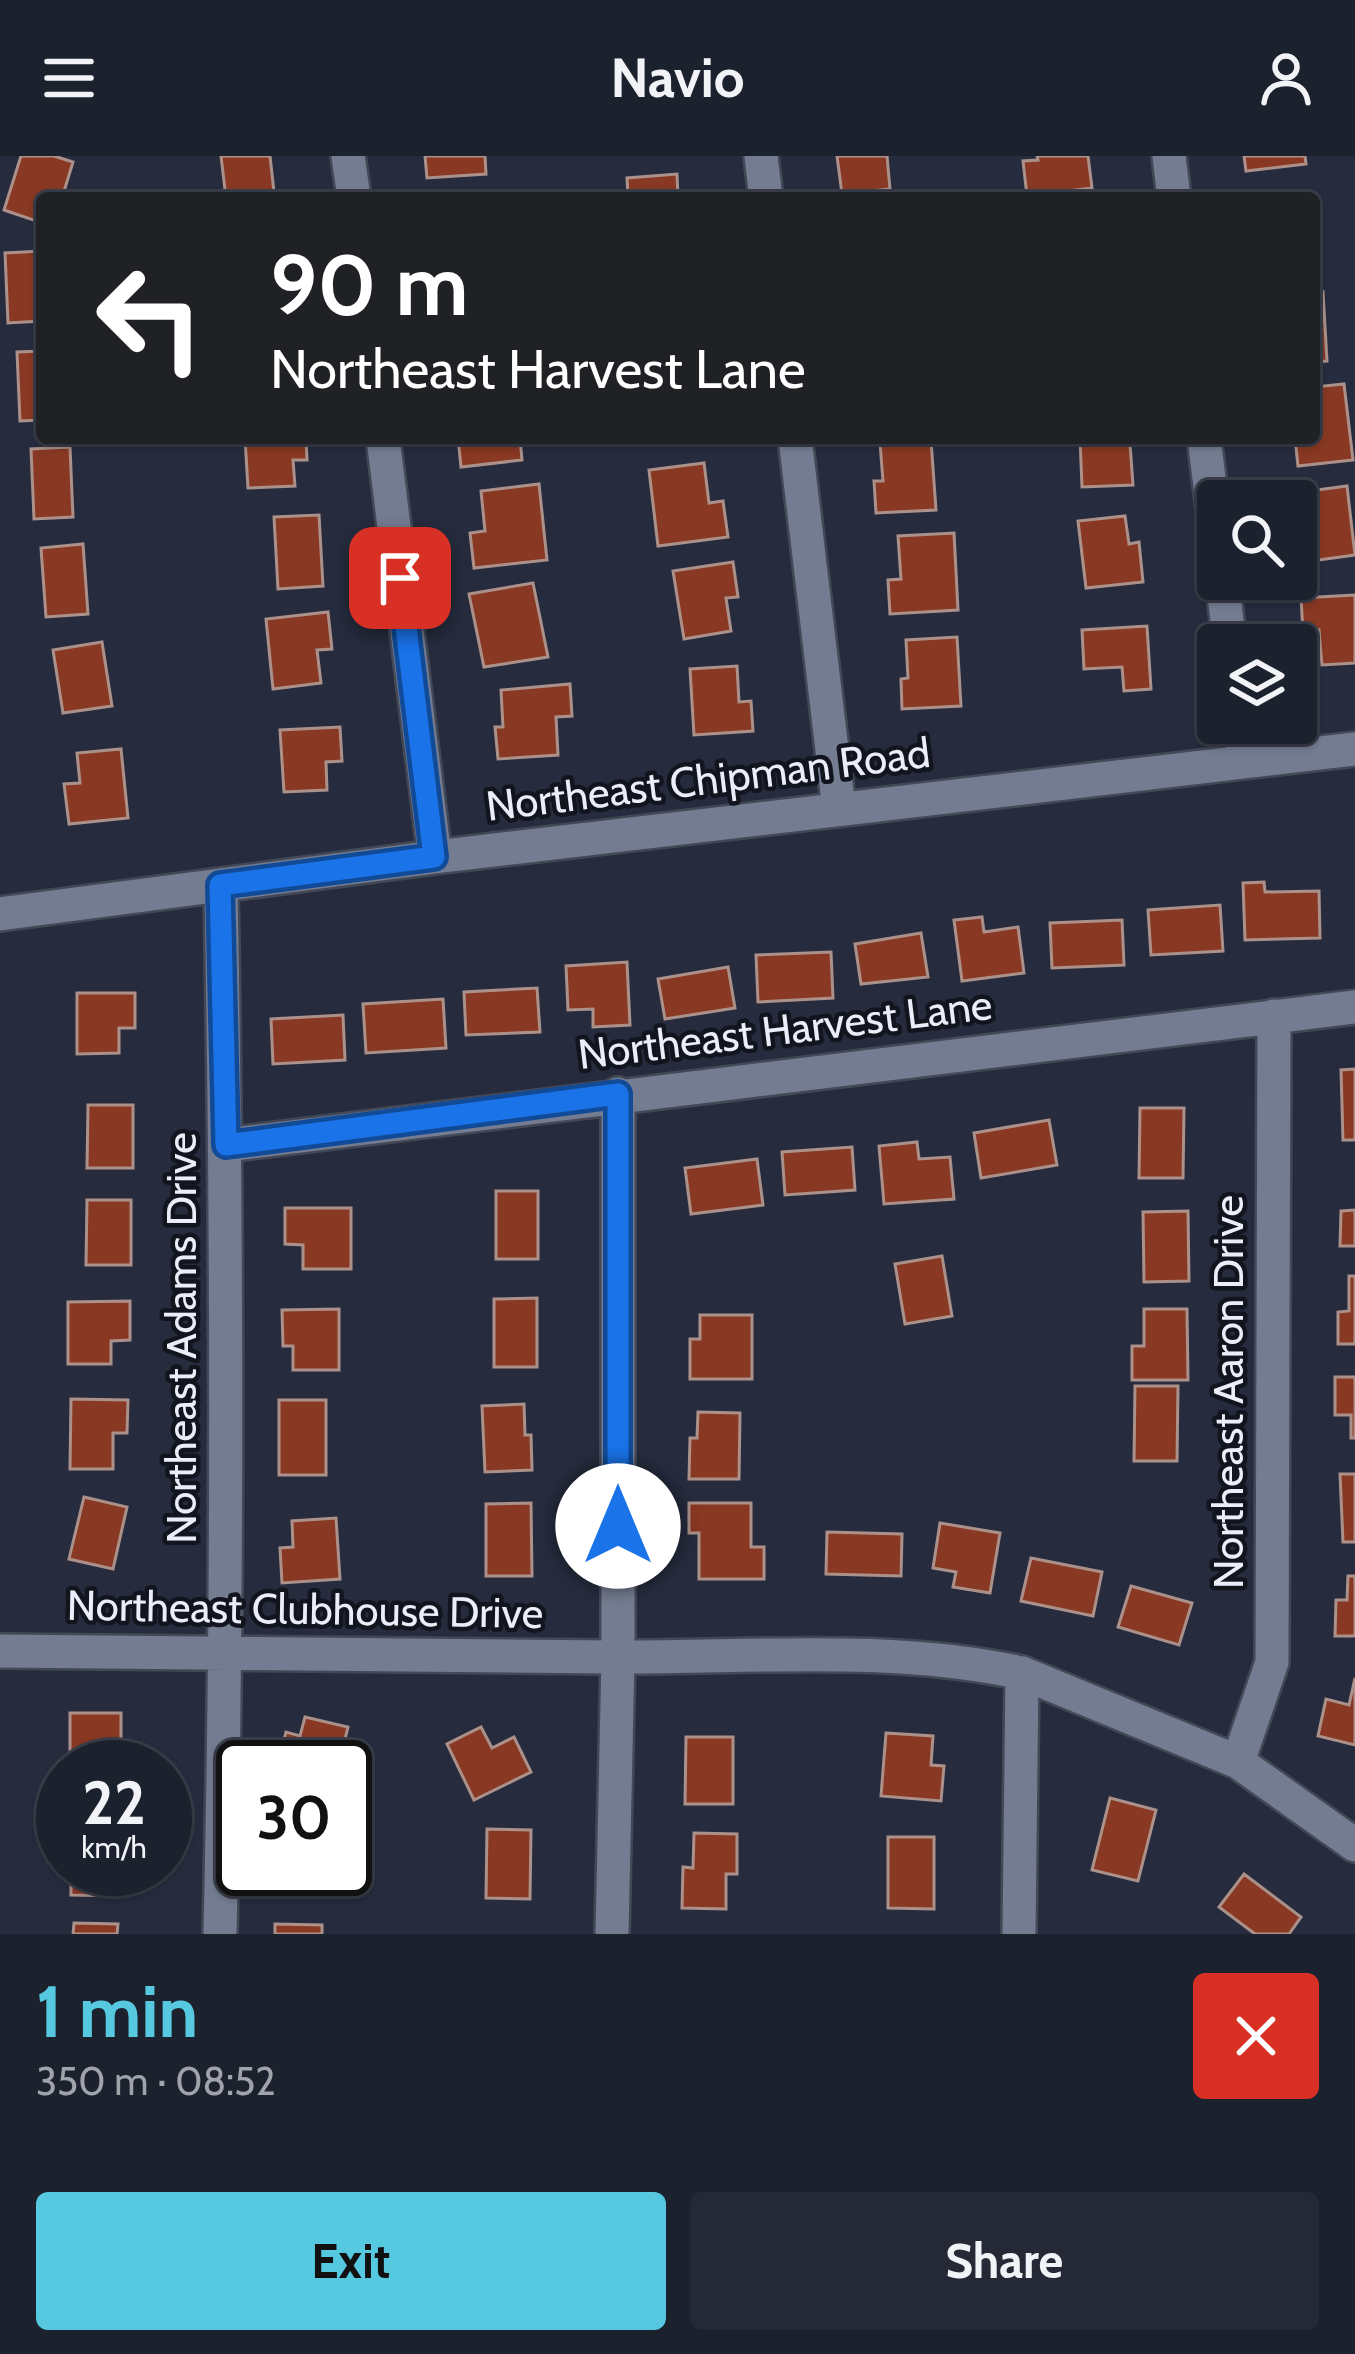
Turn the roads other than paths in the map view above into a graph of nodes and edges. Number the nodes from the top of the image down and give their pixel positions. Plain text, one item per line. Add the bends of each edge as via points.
1 (348, 156) edge
2 (761, 156) edge
3 (1169, 156) edge
4 (353, 192) edge
5 (765, 192) edge
6 (1173, 192) edge
7 (384, 444) edge
8 (796, 444) edge
9 (1205, 444) edge
10 (1209, 480) edge
11 (1242, 744) edge
12 (1355, 749) edge
13 (1244, 761) junction
14 (839, 809) junction
15 (434, 857) junction
16 (220, 885) junction
17 (0, 901) edge
18 (1, 914) edge
19 (1355, 1007) edge
20 (1274, 1016) junction
21 (618, 1094) junction
22 (226, 1145) junction
23 (0, 1651) edge
24 (226, 1652) junction
25 (618, 1658) junction
26 (1022, 1673) junction
27 (1238, 1762) junction
28 (1355, 1846) edge
29 (220, 1934) edge
30 (612, 1934) edge
31 (1018, 1934) edge

1 - 4 street
2 - 5 street
3 - 6 street
7 - 15 street
8 - 14 street
9 - 10 street
11 - 13 street
12 - 13 street, Northeast Chipman Road
13 - 14 street, Northeast Chipman Road
14 - 15 street, Northeast Chipman Road
15 - 16 street, Northeast Chipman Road
16 - 18 street, Northeast Chipman Road
16 - 22 street, Northeast Adams Drive
17 - 18 street
19 - 20 street, Northeast Harvest Lane
20 - 21 street, Northeast Harvest Lane
20 - 27 street, Northeast Aaron Drive via 1273,1662
21 - 22 street, Northeast Harvest Lane
21 - 25 street
22 - 24 street, Northeast Adams Drive
23 - 24 street, Northeast Clubhouse Drive
24 - 25 street, Northeast Clubhouse Drive
24 - 29 street, Northeast Adams Drive
25 - 26 street, Northeast Clubhouse Drive via 850,1653
25 - 30 street
26 - 27 street, Northeast Clubhouse Drive
26 - 31 street
27 - 28 street, Northeast Clubhouse Drive

